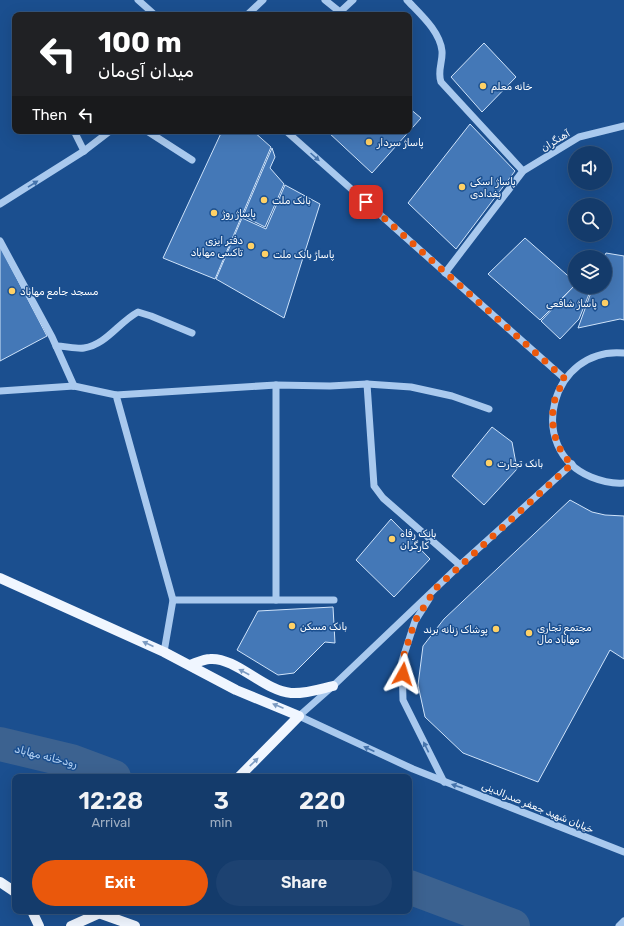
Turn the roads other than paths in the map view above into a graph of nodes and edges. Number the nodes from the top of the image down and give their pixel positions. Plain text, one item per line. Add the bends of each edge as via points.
1 (138, 0) edge
2 (263, 0) edge
3 (325, 0) edge
4 (353, 0) edge
5 (407, 0) edge
6 (152, 12) edge
7 (250, 12) edge
8 (624, 126) edge
9 (76, 134) edge
10 (106, 134) edge
11 (153, 134) edge
12 (289, 134) edge
13 (84, 151) junction
14 (192, 160) dead end
15 (523, 171) junction
16 (0, 204) edge
17 (0, 241) edge
18 (445, 273) junction
19 (192, 333) dead end
20 (56, 346) junction
21 (624, 353) edge
22 (565, 379) junction
23 (367, 384) junction
24 (276, 385) junction
25 (74, 386) junction
26 (0, 391) edge
27 (116, 396) junction
28 (489, 409) dead end
29 (572, 464) junction
30 (624, 483) edge
31 (460, 565) junction
32 (0, 578) edge
33 (0, 584) edge
34 (17, 586) junction
35 (436, 588) junction
36 (173, 600) junction
37 (276, 600) junction
38 (334, 600) dead end
39 (164, 652) junction
40 (190, 665) junction
41 (334, 686) junction
42 (299, 716) junction
43 (242, 774) edge
44 (444, 782) junction
45 (624, 852) edge
46 (0, 882) edge
47 (12, 885) edge
48 (12, 890) edge
49 (33, 914) edge
50 (94, 914) edge
51 (97, 914) edge
52 (100, 914) edge
53 (103, 914) edge
54 (624, 921) edge
55 (39, 926) edge
56 (71, 926) edge
57 (93, 926) edge
58 (112, 926) edge
59 (135, 926) edge
60 (619, 926) edge

1 - 6 street
2 - 7 street
3 - 4 street via 340,12
5 - 15 street via 428,23 438,39 442,51 439,76 441,82
8 - 15 street, آهنگران via 579,137
9 - 13 street
10 - 13 street
11 - 14 street
12 -> 18 street
16 -> 13 street
15 - 18 street
17 - 20 street
18 - 22 street
19 - 20 street via 138,312 131,315 105,339 84,348
20 - 25 street
21 - 22 street via 614,352 595,356 578,365
22 - 29 street via 555,399 552,421 557,443
23 - 24 street
23 - 28 street via 411,387 452,396
23 - 31 street via 374,486 383,498
24 - 27 street
24 - 37 street
25 - 26 street
25 - 27 street
27 - 36 street
29 - 30 street via 584,474 602,481
29 - 31 street
31 - 35 street
32 - 34 main road
33 - 34 main road
39 -> 34 main road
35 - 41 street
44 -> 35 street via 403,700 402,661 415,621
36 - 37 street
36 - 39 street
37 - 38 street
39 - 40 main road
41 -> 40 main road via 290,693 275,689 223,661 210,659
42 -> 40 main road via 236,690
41 - 42 street
43 -> 42 main road
44 -> 42 street, خیابان شهید جعفر صدرالدینی
45 -> 44 street, خیابان شهید جعفر صدرالدینی
46 - 47 main road
46 - 48 main road
49 - 55 main road
50 - 56 main road
51 - 57 main road
52 - 58 main road
53 - 59 main road
54 - 60 street

